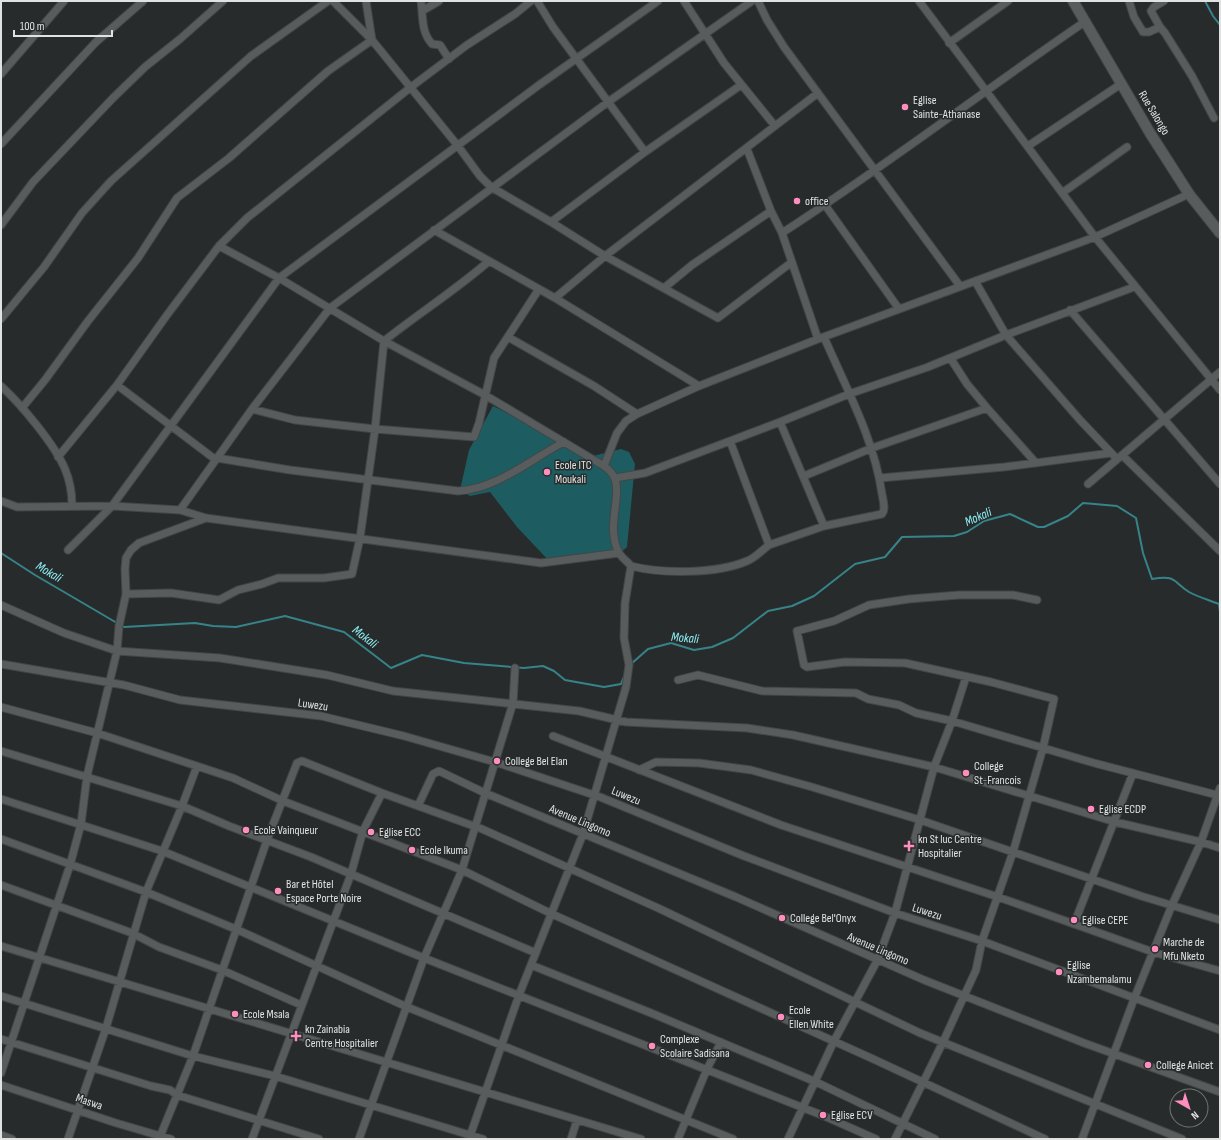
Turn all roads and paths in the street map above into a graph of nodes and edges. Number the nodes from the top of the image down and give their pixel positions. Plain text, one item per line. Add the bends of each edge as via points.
1 (64, 1) edge
2 (143, 1) edge
3 (223, 1) edge
4 (328, 1) edge
5 (333, 1) edge
6 (366, 1) edge
7 (421, 1) edge
8 (439, 1) edge
9 (531, 1) edge
10 (537, 1) edge
11 (658, 1) edge
12 (684, 1) edge
13 (752, 1) edge
14 (758, 1) edge
15 (919, 1) edge
16 (1008, 1) edge
17 (1073, 1) edge
18 (1129, 1) edge
19 (1164, 1) edge
20 (422, 11) junction
21 (1086, 21) junction
22 (1160, 27) junction
23 (705, 34) junction
24 (372, 40) junction
25 (949, 43) junction
26 (576, 58) junction
27 (449, 59) junction
28 (1, 74) edge
29 (1121, 84) junction
30 (741, 85) junction
31 (411, 87) junction
32 (985, 91) junction
33 (818, 92) junction
34 (608, 102) junction
35 (1214, 118) dead end
36 (775, 126) junction
37 (1, 144) edge
38 (458, 146) junction
39 (1028, 146) junction
40 (1127, 147) dead end
41 (747, 149) junction
42 (645, 152) junction
43 (876, 170) junction
44 (491, 188) junction
45 (1062, 193) junction
46 (1189, 194) junction
47 (826, 205) junction
48 (771, 211) junction
49 (551, 222) junction
50 (1, 225) edge
51 (434, 230) junction
52 (1220, 233) edge
53 (782, 234) junction
54 (1095, 237) junction
55 (219, 246) junction
56 (606, 256) junction
57 (489, 261) junction
58 (792, 262) junction
59 (279, 278) junction
60 (975, 281) junction
61 (960, 286) junction
62 (1134, 286) junction
63 (664, 288) junction
64 (539, 289) junction
65 (555, 298) junction
66 (330, 308) junction
67 (899, 309) junction
68 (1070, 310) junction
69 (1, 319) edge
70 (1006, 335) junction
71 (508, 337) junction
72 (821, 338) junction
73 (384, 341) junction
74 (951, 359) junction
75 (1220, 372) edge
76 (1210, 379) junction
77 (117, 385) junction
78 (1, 386) edge
79 (699, 386) junction
80 (1220, 390) edge
81 (848, 394) junction
82 (485, 395) junction
83 (22, 408) junction
84 (987, 408) junction
85 (252, 409) junction
86 (637, 414) junction
87 (1164, 419) junction
88 (780, 422) junction
89 (170, 426) junction
90 (375, 429) junction
91 (730, 441) junction
92 (564, 442) junction
93 (872, 448) junction
94 (1117, 456) junction
95 (58, 457) junction
96 (217, 459) junction
97 (1036, 463) junction
98 (604, 466) junction
99 (804, 476) junction
100 (615, 478) junction
101 (880, 478) junction
102 (367, 479) junction
103 (1088, 484) dead end
104 (1220, 484) edge
105 (1, 501) edge
106 (72, 505) junction
107 (112, 506) junction
108 (180, 510) junction
109 (206, 518) junction
110 (824, 526) junction
111 (360, 538) junction
112 (769, 544) junction
113 (68, 550) dead end
114 (1220, 551) edge
115 (619, 553) junction
116 (632, 566) junction
117 (126, 594) junction
118 (1037, 600) dead end
119 (1, 605) edge
120 (117, 651) junction
121 (1, 664) edge
122 (515, 668) dead end
123 (966, 677) junction
124 (678, 680) dead end
125 (108, 682) junction
126 (513, 703) junction
127 (1, 707) edge
128 (617, 721) junction
129 (952, 721) junction
130 (97, 734) junction
131 (553, 736) dead end
132 (1043, 748) junction
133 (1, 751) edge
134 (606, 757) junction
135 (495, 762) junction
136 (197, 766) junction
137 (934, 767) junction
138 (638, 770) junction
139 (1133, 773) junction
140 (87, 776) junction
141 (1218, 792) edge
142 (382, 793) junction
143 (484, 793) junction
144 (595, 795) junction
145 (1029, 796) junction
146 (1, 799) edge
147 (283, 801) junction
148 (182, 806) junction
149 (418, 806) junction
150 (920, 820) junction
151 (1115, 822) junction
152 (81, 824) junction
153 (476, 826) junction
154 (363, 832) junction
155 (583, 834) junction
156 (1, 839) edge
157 (267, 840) junction
158 (1201, 842) junction
159 (1220, 848) edge
160 (162, 851) junction
161 (1013, 852) junction
162 (70, 865) junction
163 (908, 866) junction
164 (570, 869) junction
165 (462, 870) junction
166 (351, 874) junction
167 (1092, 879) junction
168 (1, 885) edge
169 (251, 888) junction
170 (146, 892) junction
171 (998, 897) junction
172 (1172, 905) junction
173 (57, 906) junction
174 (895, 913) junction
175 (443, 914) junction
176 (552, 914) junction
177 (1220, 920) edge
178 (333, 922) junction
179 (1074, 924) junction
180 (238, 930) junction
181 (132, 933) junction
182 (982, 941) junction
183 (1, 946) edge
184 (1153, 952) junction
185 (536, 953) junction
186 (41, 957) junction
187 (424, 958) junction
188 (877, 961) junction
189 (531, 965) junction
190 (317, 966) junction
191 (222, 970) junction
192 (1220, 971) edge
193 (118, 983) junction
194 (519, 995) junction
195 (964, 995) junction
196 (1, 996) edge
197 (1134, 999) junction
198 (855, 1002) junction
199 (24, 1004) junction
200 (301, 1005) junction
201 (407, 1006) junction
202 (208, 1008) junction
203 (106, 1028) junction
204 (1220, 1030) edge
205 (291, 1033) junction
206 (1, 1039) edge
207 (834, 1041) junction
208 (11, 1042) junction
209 (721, 1042) junction
210 (943, 1042) junction
211 (502, 1044) junction
212 (1114, 1054) junction
213 (193, 1056) junction
214 (387, 1061) junction
215 (92, 1069) junction
216 (707, 1069) junction
217 (1, 1073) edge
218 (275, 1076) junction
219 (816, 1082) junction
220 (923, 1083) junction
221 (1, 1085) edge
222 (487, 1092) junction
223 (1220, 1092) edge
224 (177, 1095) junction
225 (1096, 1104) junction
226 (370, 1105) junction
227 (803, 1108) junction
228 (78, 1110) junction
229 (577, 1120) junction
230 (686, 1120) junction
231 (259, 1121) junction
232 (903, 1124) junction
233 (1, 1135) edge
234 (159, 1137) edge
235 (470, 1137) edge
236 (12, 1139) edge
237 (68, 1139) edge
238 (171, 1139) edge
239 (252, 1139) edge
240 (319, 1139) edge
241 (359, 1139) edge
242 (483, 1139) edge
243 (571, 1139) edge
244 (641, 1139) edge
245 (678, 1139) edge
246 (733, 1139) edge
247 (788, 1139) edge
248 (876, 1139) edge
249 (895, 1139) edge
250 (935, 1139) edge
251 (1045, 1139) edge
252 (1082, 1139) edge
253 (1182, 1139) edge

1 - 28 street
2 - 37 street via 96,42
3 - 50 street via 145,67 113,98 34,182
4 - 69 street via 251,56 116,177 82,213 44,267
5 - 24 street
6 - 24 street
7 - 20 street
8 - 20 street
9 - 27 street
10 - 26 street
11 - 26 street
12 - 23 street
13 - 23 street
14 - 33 street via 784,47
15 - 25 street
16 - 25 street
17 - 21 street, Rue Salongo
18 - 22 street via 1134,17 1143,32
19 - 22 street via 1151,11
20 - 27 street via 424,28 429,40 432,44 440,45
21 - 29 street, Rue Salongo
21 - 32 street
22 - 35 street via 1179,54
23 - 30 street
23 - 34 street
24 - 31 street
24 - 83 street via 328,71 228,158 177,198 138,258
25 - 32 street
26 - 34 street
26 - 38 street
27 - 31 street
29 - 39 street
29 - 46 street, Rue Salongo
30 - 36 street
30 - 42 street
31 - 38 street
31 - 55 street via 247,218
32 - 39 street
32 - 43 street
33 - 36 street
33 - 43 street
34 - 42 street
34 - 44 street
36 - 41 street
38 - 44 street
38 - 59 street
39 - 45 street
40 - 45 street
41 - 48 street
41 - 56 street
42 - 49 street
43 - 47 street
43 - 61 street
44 - 49 street
44 - 51 street
45 - 54 street
46 - 52 street, Rue Salongo
46 - 54 street
47 - 53 street
47 - 67 street
48 - 53 street
48 - 63 street
49 - 56 street
51 - 57 street
51 - 66 street
53 - 58 street
54 - 60 street
54 - 62 street
55 - 59 street
55 - 77 street
56 - 63 street
56 - 65 street
57 - 64 street
57 - 73 street
58 - 63 street via 718,318
58 - 72 street
59 - 66 street
59 - 89 street
60 - 61 street
60 - 70 street
61 - 67 street
62 - 68 street
62 - 76 street
64 - 65 street
64 - 71 street
65 - 79 street
66 - 73 street
66 - 85 street
67 - 72 street
68 - 70 street
68 - 87 street
70 - 74 street
70 - 94 street
71 - 82 street via 494,358
71 - 86 street via 594,386
72 - 79 street
72 - 81 street
73 - 82 street
73 - 90 street
74 - 81 street
74 - 84 street
75 - 76 street
76 - 80 street
76 - 87 street
77 - 89 street
77 - 95 street
78 - 83 street
79 - 86 street
81 - 88 street
81 - 93 street
82 - 90 street via 474,437
82 - 92 street
83 - 95 street
84 - 93 street
84 - 97 street
85 - 90 street via 295,420
85 - 96 street
86 - 98 street via 626,421 617,432
87 - 94 street
87 - 104 street
88 - 91 street
88 - 99 street
89 - 96 street
89 - 107 street
90 - 102 street
91 - 100 street via 645,473
91 - 112 street
92 - 98 street
92 - 102 street via 499,479 465,491
93 - 99 street
93 - 101 street
94 - 97 street
94 - 103 street
94 - 114 street
95 - 106 street via 68,478
96 - 102 street
96 - 108 street
97 - 101 street
98 - 100 street
99 - 110 street
100 - 115 street via 612,520
101 - 110 street via 884,509 882,514
102 - 111 street
105 - 106 street via 17,507
106 - 107 street
107 - 108 street
107 - 113 street
108 - 109 street
109 - 111 street
109 - 117 street via 139,543 131,550 126,558
110 - 112 street
111 - 115 street via 541,563
111 - 117 street via 353,573 350,575 278,578 238,590 219,600 171,593
112 - 116 street via 745,562 713,569 661,572
115 - 116 street
116 - 128 street via 625,603 624,634 629,665
117 - 120 street
118 - 123 street via 1013,595 959,595 909,599 869,605 834,621 797,631 804,665 807,667 845,662 891,662
119 - 120 street via 64,633
120 - 125 street
120 - 126 street via 220,658 327,675 393,691
121 - 125 street, Luwezu
122 - 126 street
123 - 129 street
123 - 132 street via 1054,699
124 - 129 street via 698,675 762,691 856,693 868,699 897,704 916,713
125 - 130 street
125 - 135 street, Luwezu via 180,700 320,716 404,736
126 - 128 street via 527,707 579,711
126 - 135 street
127 - 130 street
128 - 134 street
128 - 137 street via 747,728 793,735
129 - 132 street
129 - 137 street
130 - 136 street
130 - 140 street
131 - 134 street
132 - 139 street
132 - 145 street
133 - 140 street
134 - 138 street
134 - 144 street
135 - 143 street
135 - 144 street, Luwezu
136 - 147 street via 233,778
136 - 148 street
137 - 145 street
137 - 150 street
138 - 150 street via 656,762 700,763 751,770
138 - 163 street via 781,825
139 - 141 street
139 - 151 street
140 - 148 street
140 - 152 street
141 - 158 street
142 - 147 street via 299,761
142 - 149 street
142 - 154 street
143 - 149 street, Avenue Lingomo via 437,770
143 - 153 street
143 - 155 street, Avenue Lingomo
144 - 155 street
144 - 174 street, Luwezu via 744,856
145 - 151 street
145 - 161 street
146 - 152 street
147 - 154 street
147 - 157 street
148 - 157 street
148 - 160 street
149 - 153 street
150 - 161 street
150 - 163 street
151 - 158 street
151 - 167 street
152 - 160 street
152 - 162 street
153 - 164 street
153 - 165 street
154 - 165 street
154 - 166 street
155 - 164 street
155 - 188 street, Avenue Lingomo via 736,897
156 - 162 street
157 - 166 street
157 - 169 street
158 - 159 street
158 - 172 street
160 - 169 street
160 - 170 street
161 - 167 street
161 - 171 street
162 - 170 street
162 - 173 street
163 - 171 street
163 - 174 street
164 - 176 street
164 - 198 street
165 - 175 street
165 - 176 street
166 - 175 street
166 - 178 street
167 - 172 street
167 - 179 street
168 - 173 street
169 - 178 street
169 - 180 street
170 - 180 street
170 - 181 street
171 - 179 street
171 - 182 street
172 - 177 street
172 - 184 street
173 - 181 street
173 - 186 street
174 - 182 street, Luwezu
174 - 188 street
175 - 185 street
175 - 187 street
176 - 185 street
176 - 207 street
178 - 187 street
178 - 190 street
179 - 184 street
180 - 190 street
180 - 191 street
181 - 191 street via 159,947
181 - 193 street
182 - 195 street via 976,970
182 - 197 street, Luwezu
183 - 186 street
184 - 192 street
184 - 197 street
185 - 189 street
186 - 193 street
186 - 199 street
187 - 194 street
187 - 201 street
188 - 195 street, Avenue Lingomo
188 - 198 street
189 - 194 street
189 - 209 street
190 - 200 street
190 - 201 street
191 - 200 street
191 - 202 street
193 - 202 street
193 - 203 street
194 - 211 street
194 - 216 street
195 - 210 street
195 - 212 street, Avenue Lingomo
196 - 199 street
197 - 204 street, Luwezu
197 - 212 street
198 - 207 street
198 - 210 street
199 - 203 street
199 - 208 street
200 - 205 street
201 - 211 street
201 - 214 street
202 - 205 street
202 - 213 street
203 - 213 street
203 - 215 street
205 - 214 street
205 - 218 street
206 - 208 street
207 - 219 street
207 - 220 street
208 - 215 street
208 - 217 street
209 - 216 street
209 - 219 street
210 - 220 street
210 - 225 street
211 - 222 street
211 - 230 street
212 - 223 street, Avenue Lingomo
212 - 225 street
213 - 218 street
213 - 224 street
214 - 222 street
214 - 226 street
215 - 224 street via 170,1090
215 - 228 street
216 - 227 street
216 - 230 street
218 - 226 street
218 - 231 street
219 - 227 street
219 - 232 street
220 - 232 street
220 - 251 street
221 - 228 street, Maswa
222 - 229 street
222 - 235 street
224 - 231 street
224 - 234 street
225 - 252 street
225 - 253 street
226 - 235 street
226 - 241 street
227 - 247 street
227 - 248 street
228 - 234 street, Maswa
228 - 237 street
229 - 243 street
229 - 244 street
230 - 245 street
230 - 246 street
231 - 239 street
231 - 240 street
232 - 249 street
232 - 250 street
233 - 236 street
234 - 238 street, Maswa
235 - 242 street

